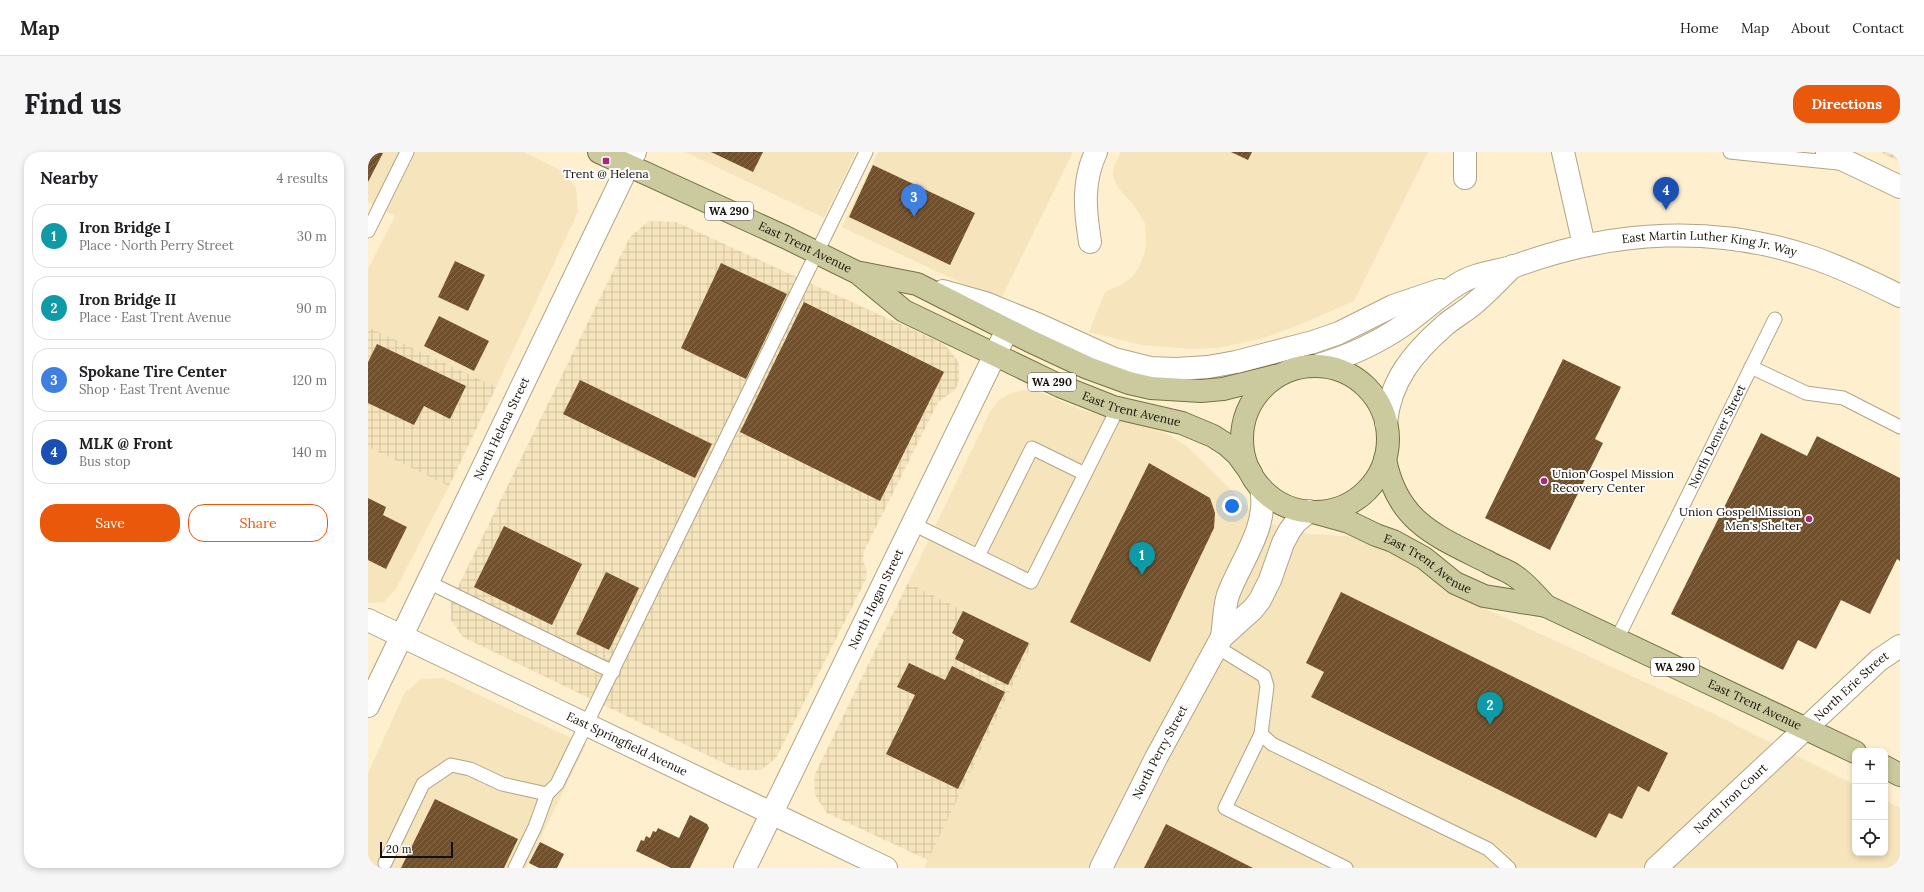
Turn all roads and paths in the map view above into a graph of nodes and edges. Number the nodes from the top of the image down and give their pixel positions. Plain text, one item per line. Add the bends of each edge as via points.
1 (406, 152) edge
2 (599, 152) edge
3 (866, 152) edge
4 (1096, 152) edge
5 (1465, 152) edge
6 (1563, 152) edge
7 (1730, 152) edge
8 (1827, 152) edge
9 (632, 159) edge
10 (1851, 164) junction
11 (1465, 178) dead end
12 (1900, 188) edge
13 (368, 231) edge
14 (1090, 242) dead end
15 (1584, 245) junction
16 (818, 253) junction
17 (1514, 266) junction
18 (858, 272) junction
19 (917, 284) junction
20 (1458, 284) junction
21 (1900, 296) edge
22 (1775, 319) dead end
23 (1007, 330) junction
24 (994, 355) junction
25 (1315, 366) junction
26 (1751, 368) junction
27 (1280, 375) junction
28 (1118, 408) junction
29 (1386, 423) junction
30 (1900, 426) edge
31 (1385, 460) junction
32 (1086, 474) junction
33 (1256, 481) junction
34 (1311, 512) junction
35 (913, 524) junction
36 (978, 556) junction
37 (428, 582) junction
38 (1546, 606) junction
39 (368, 620) edge
40 (402, 636) junction
41 (1617, 639) junction
42 (1220, 642) junction
43 (1900, 646) edge
44 (613, 672) junction
45 (368, 706) edge
46 (587, 724) junction
47 (1805, 728) junction
48 (1261, 734) junction
49 (1852, 751) edge
50 (1888, 769) edge
51 (1900, 775) edge
52 (546, 794) junction
53 (772, 813) junction
54 (385, 863) dead end
55 (1507, 867) edge
56 (515, 868) edge
57 (745, 868) edge
58 (886, 868) edge
59 (1101, 868) edge
60 (1346, 868) edge
61 (1656, 868) edge

1 - 13 lane
2 - 9 main road, East Trent Avenue / WA 290
3 - 16 lane
4 - 14 street via 1088,172 1085,194
5 - 11 street
6 - 15 street
7 - 10 lane
8 - 10 street
9 - 16 main road, East Trent Avenue / WA 290
9 - 37 street, North Helena Street
10 - 12 street
15 - 17 street, East Martin Luther King Jr. Way
15 - 21 street, East Martin Luther King Jr. Way via 1671,234 1736,239 1815,258
16 - 18 main road, East Trent Avenue / WA 290
16 - 44 lane
17 - 20 street, East Martin Luther King Jr. Way via 1480,273
17 - 29 street, East Martin Luther King Jr. Way via 1475,303 1444,325 1408,364 1391,393
18 - 19 main road, East Trent Avenue / WA 290
18 - 24 main road, East Trent Avenue / WA 290 via 904,310
19 - 20 street via 985,303 1114,358 1150,368 1176,369 1236,362 1313,342 1339,333 1393,306
19 - 23 main road, East Trent Avenue / WA 290
20 - 25 street, East Martin Luther King Jr. Way via 1404,324 1377,340 1338,359
22 - 26 lane, North Denver Street
23 - 24 street, North Hogan Street
23 - 27 main road, East Trent Avenue / WA 290 via 1106,376 1151,388 1223,389
24 - 28 main road, East Trent Avenue / WA 290 via 1080,395
24 - 35 street, North Hogan Street
25 - 27 main road, WA 290
25 - 29 main road, WA 290 via 1346,373 1360,382 1381,407
26 - 30 lane via 1806,393 1843,398
26 - 41 lane, North Denver Street
27 - 33 main road via 1258,393 1245,418 1242,446 1245,460
28 - 32 lane
28 - 33 main road, East Trent Avenue / WA 290 via 1182,423 1213,436 1236,454
29 - 31 main road, WA 290 via 1388,441
31 - 34 main road via 1378,477 1365,492 1350,503 1332,510
31 - 38 main road, East Trent Avenue / WA 290 via 1389,477 1400,501 1422,525 1436,535 1515,576
32 - 36 lane via 1031,582
32 - 36 lane via 1032,448
33 - 34 main road, WA 290 via 1280,503
33 - 42 street, North Perry Street via 1263,505 1261,518 1228,596
34 - 38 main road, East Trent Avenue / WA 290 via 1349,522 1393,541 1424,558 1455,583 1484,596
34 - 42 street, North Perry Street via 1296,522 1290,530 1260,600
35 - 36 lane
35 - 53 street, North Hogan Street
37 - 40 street, North Helena Street
37 - 44 lane
38 - 41 main road, East Trent Avenue / WA 290
39 - 40 street, East Springfield Avenue
40 - 45 street, North Helena Street
40 - 46 street, East Springfield Avenue
41 - 47 main road, East Trent Avenue / WA 290
42 - 48 lane via 1264,676 1268,686
42 - 59 street, North Perry Street via 1156,758
43 - 47 street, North Erie Street via 1879,660
44 - 46 lane
46 - 52 lane via 557,784
46 - 53 street, East Springfield Avenue
47 - 49 main road, East Trent Avenue / WA 290
47 - 61 street, North Iron Court
48 - 55 lane via 1272,744 1488,849
48 - 60 lane via 1225,808
50 - 51 main road
52 - 54 lane via 502,784 470,769 450,765 423,784
52 - 56 lane via 535,827
53 - 57 street, North Hogan Street
53 - 58 street, East Springfield Avenue

